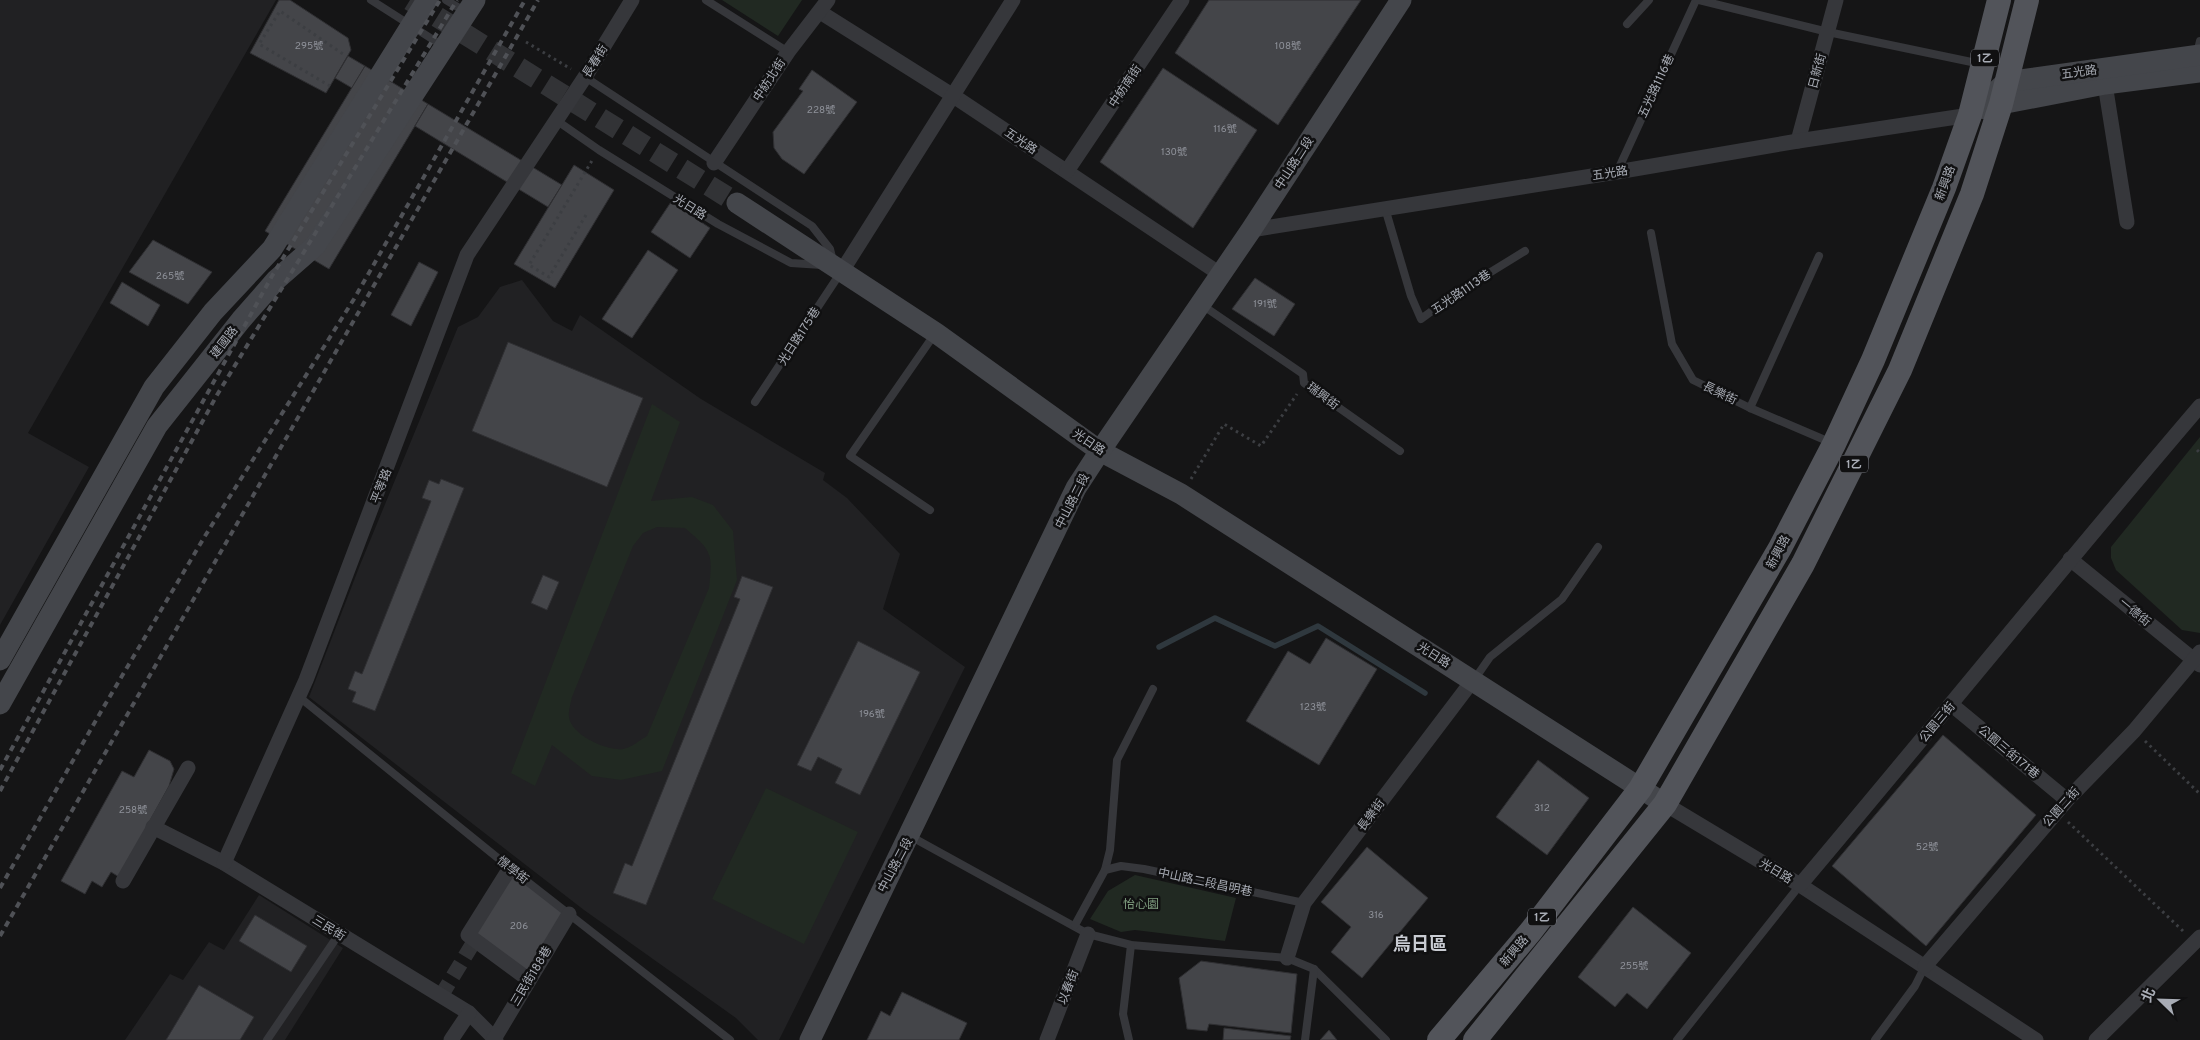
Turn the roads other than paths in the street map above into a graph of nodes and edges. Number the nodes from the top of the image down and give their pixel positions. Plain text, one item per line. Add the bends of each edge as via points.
1 (371, 0) edge
2 (427, 0) edge
3 (446, 0) edge
4 (632, 0) edge
5 (706, 0) edge
6 (1013, 0) edge
7 (1182, 0) edge
8 (1401, 0) edge
9 (1650, 0) edge
10 (1697, 0) edge
11 (1836, 0) edge
12 (1999, 0) edge
13 (2026, 0) edge
14 (471, 6) edge
15 (824, 6) edge
16 (1627, 24) dead end
17 (411, 25) junction
18 (1828, 32) junction
19 (445, 46) junction
20 (788, 52) junction
21 (2199, 56) edge
22 (1983, 64) junction
23 (585, 77) junction
24 (2105, 84) junction
25 (2004, 93) junction
26 (952, 95) junction
27 (1970, 116) junction
28 (556, 120) junction
29 (1798, 141) junction
30 (714, 164) junction
31 (1067, 171) junction
32 (1617, 172) junction
33 (737, 203) tunnel mouth
34 (1385, 208) junction
35 (2127, 222) dead end
36 (1251, 230) junction
37 (1651, 233) dead end
38 (1525, 250) dead end
39 (1819, 256) dead end
40 (839, 268) junction
41 (1220, 274) junction
42 (1201, 304) junction
43 (936, 333) junction
44 (755, 402) dead end
45 (2200, 406) edge
46 (1750, 408) junction
47 (1834, 444) junction
48 (1100, 451) junction
49 (1400, 451) dead end
50 (930, 510) dead end
51 (1598, 547) dead end
52 (2070, 559) junction
53 (2198, 659) edge
54 (0, 660) edge
55 (1473, 680) junction
56 (1153, 689) dead end
57 (298, 696) junction
58 (0, 704) edge
59 (1952, 704) junction
60 (188, 768) dead end
61 (1640, 789) junction
62 (2067, 800) junction
63 (1665, 804) junction
64 (153, 827) junction
65 (910, 836) junction
66 (224, 863) junction
67 (510, 868) junction
68 (1105, 870) junction
69 (124, 880) dead end
70 (1800, 885) junction
71 (1304, 903) junction
72 (568, 914) junction
73 (1075, 925) junction
74 (339, 934) junction
75 (1088, 934) junction
76 (2197, 940) edge
77 (1130, 945) junction
78 (1287, 958) junction
79 (1925, 966) junction
80 (1314, 970) junction
81 (529, 980) junction
82 (469, 1013) junction
83 (1483, 1036) edge
84 (495, 1039) edge
85 (267, 1040) edge
86 (451, 1040) edge
87 (730, 1040) edge
88 (810, 1040) edge
89 (1048, 1040) edge
90 (1128, 1040) edge
91 (1305, 1040) edge
92 (1386, 1040) edge
93 (1439, 1040) edge
94 (1677, 1040) edge
95 (1875, 1040) edge
96 (2036, 1040) edge
97 (2096, 1040) edge

1 - 17 lane
2 - 17 main road
3 - 14 lane
4 - 23 street, 長春街
5 - 20 lane
6 - 26 street
7 - 31 street, 中紡南街
8 - 36 main road, 中山路二段
9 - 16 lane
10 - 18 lane
10 - 32 lane, 五光路1116巷
11 - 18 street, 日新街
12 - 22 main road, 新興路 / 1乙
13 - 25 main road, 新興路 / 1乙
14 - 19 main road, 建國路
15 - 20 street, 中紡北街
15 - 26 street, 五光路
17 - 19 lane
17 - 54 main road via 272,249 213,312 154,387
18 - 22 lane
18 - 29 street, 日新街
19 - 58 main road, 建國路 via 315,246 276,280 253,306 157,426
20 - 30 street, 中紡北街
21 - 24 main road, 五光路
21 - 25 main road, 五光路
22 - 27 main road, 新興路 / 1乙
23 - 28 street, 長春街
23 - 30 lane
24 - 25 main road, 五光路
24 - 35 street
25 - 27 main road
25 - 63 main road, 新興路 / 1乙 via 1972,194 1900,370 1803,564
26 - 31 street, 五光路
26 - 40 street
27 - 29 street, 五光路
27 - 47 main road, 新興路 / 1乙 via 1874,360
28 - 40 lane, 光日路 via 718,224 791,263
28 - 57 street, 平等路 via 467,255
29 - 32 street, 五光路
30 - 40 lane via 812,226 830,249
31 - 41 street, 五光路
32 - 34 street, 五光路
33 - 40 main road, 光日路
34 - 36 street, 五光路
34 - 38 lane, 五光路1113巷 via 1421,319
36 - 41 main road, 中山路二段
37 - 46 lane, 長樂街 via 1672,344 1693,380
39 - 46 lane
40 - 43 main road, 光日路
40 - 44 lane, 光日路175巷
41 - 42 main road, 中山路二段
42 - 48 main road, 中山路二段
42 - 49 lane, 瑞興街 via 1303,374 1304,383
43 - 48 main road, 光日路
43 - 50 lane via 850,456
45 - 52 street, 公園三街
46 - 47 lane, 長樂街
47 - 61 main road, 新興路 / 1乙 via 1771,565
48 - 55 main road, 光日路 via 1181,494
48 - 65 main road, 中山路二段 via 1076,488
51 - 55 lane via 1562,599 1490,657
52 - 53 street, 一德街
52 - 59 street, 公園三街
53 - 62 street, 公園二街
55 - 61 main road, 光日路
55 - 71 street, 長樂街
56 - 68 lane via 1117,760 1110,850
57 - 66 street, 平等路
57 - 67 lane, 憬學街
59 - 62 street, 公園三街171巷
59 - 70 street, 公園三街
60 - 64 street
61 - 63 main road, 光日路
61 - 93 main road, 新興路 / 1乙 via 1531,931
62 - 79 street, 公園二街
63 - 70 street, 光日路
63 - 83 main road, 新興路 / 1乙
64 - 66 street, 三民街
64 - 69 street
65 - 73 lane
65 - 88 main road, 中山路二段
66 - 74 street, 三民街
67 - 72 lane, 憬學街
67 - 81 street via 468,936
68 - 71 lane, 中山路二段昌明巷 via 1121,866 1144,869
68 - 73 lane
70 - 79 street, 光日路
70 - 94 lane, 公園三街
71 - 78 street, 長樂街
72 - 81 street, 三民街188巷
72 - 87 lane, 憬學街
73 - 75 lane
74 - 82 street, 三民街
74 - 85 lane
75 - 77 lane
75 - 89 street, 以春街
76 - 97 street
77 - 78 lane
77 - 90 lane via 1124,1014
78 - 80 lane
79 - 95 lane via 1915,986
79 - 96 street, 光日路
80 - 91 lane
80 - 92 lane
81 - 84 street, 三民街188巷
82 - 84 street, 三民街
82 - 86 street

